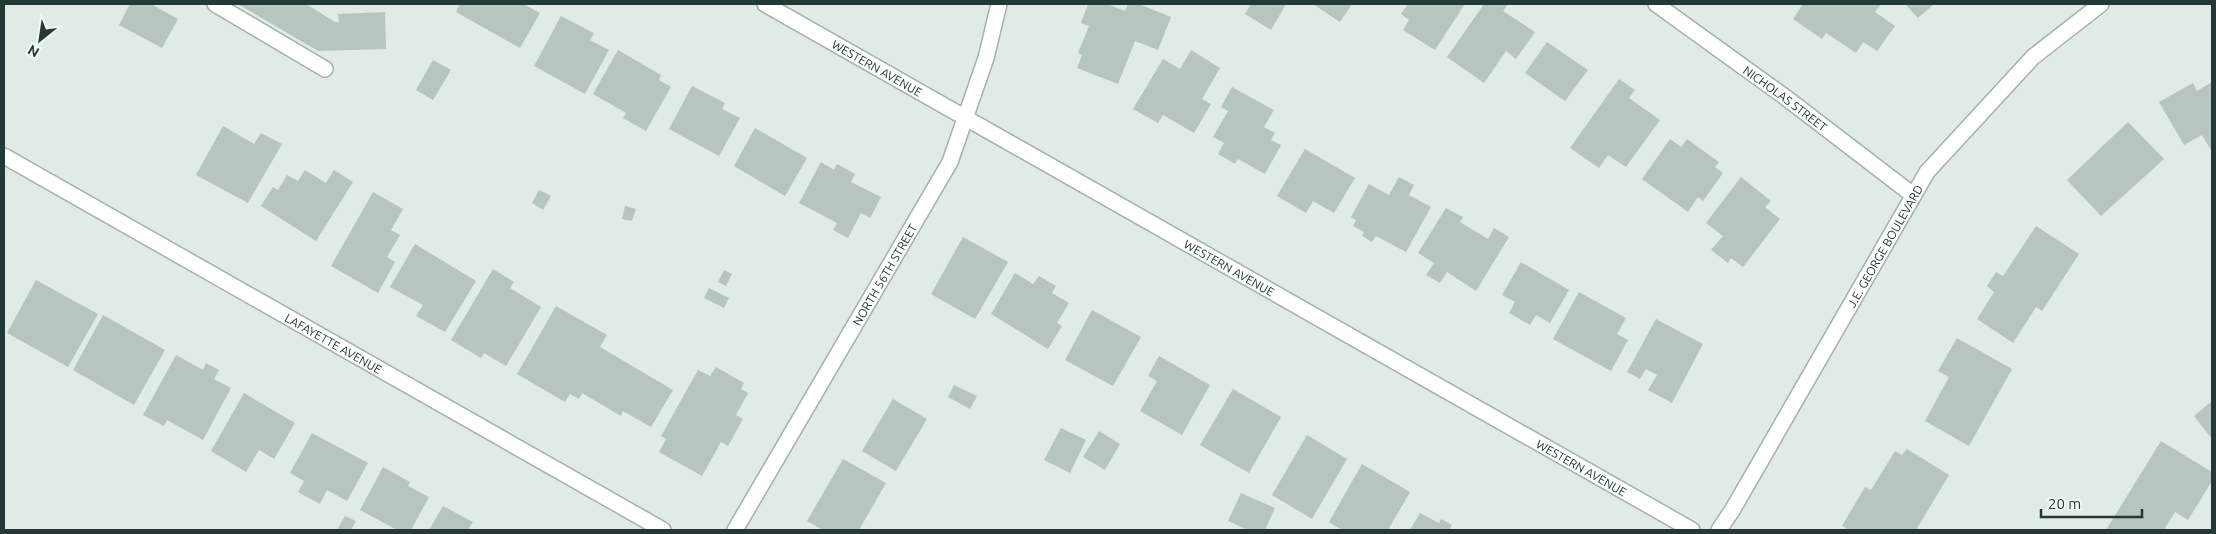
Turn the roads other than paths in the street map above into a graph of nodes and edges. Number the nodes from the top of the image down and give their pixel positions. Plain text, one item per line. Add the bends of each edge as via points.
1 (215, 4) edge
2 (765, 4) edge
3 (1000, 4) edge
4 (1656, 4) edge
5 (2101, 4) edge
6 (325, 69) dead end
7 (965, 117) junction
8 (4, 156) edge
9 (1913, 195) junction
10 (663, 530) edge
11 (735, 530) edge
12 (1692, 530) edge
13 (1719, 530) edge

1 - 6 street
2 - 7 street, WESTERN AVENUE
3 - 7 street, NORTH 56TH STREET via 986,58
4 - 9 street, NICHOLAS STREET
5 - 9 street, J.E. GEORGE BOULEVARD via 2033,57 1927,172
7 - 11 street, NORTH 56TH STREET via 950,162
7 - 12 street, WESTERN AVENUE
8 - 10 street, LAFAYETTE AVENUE
9 - 13 street, J.E. GEORGE BOULEVARD

